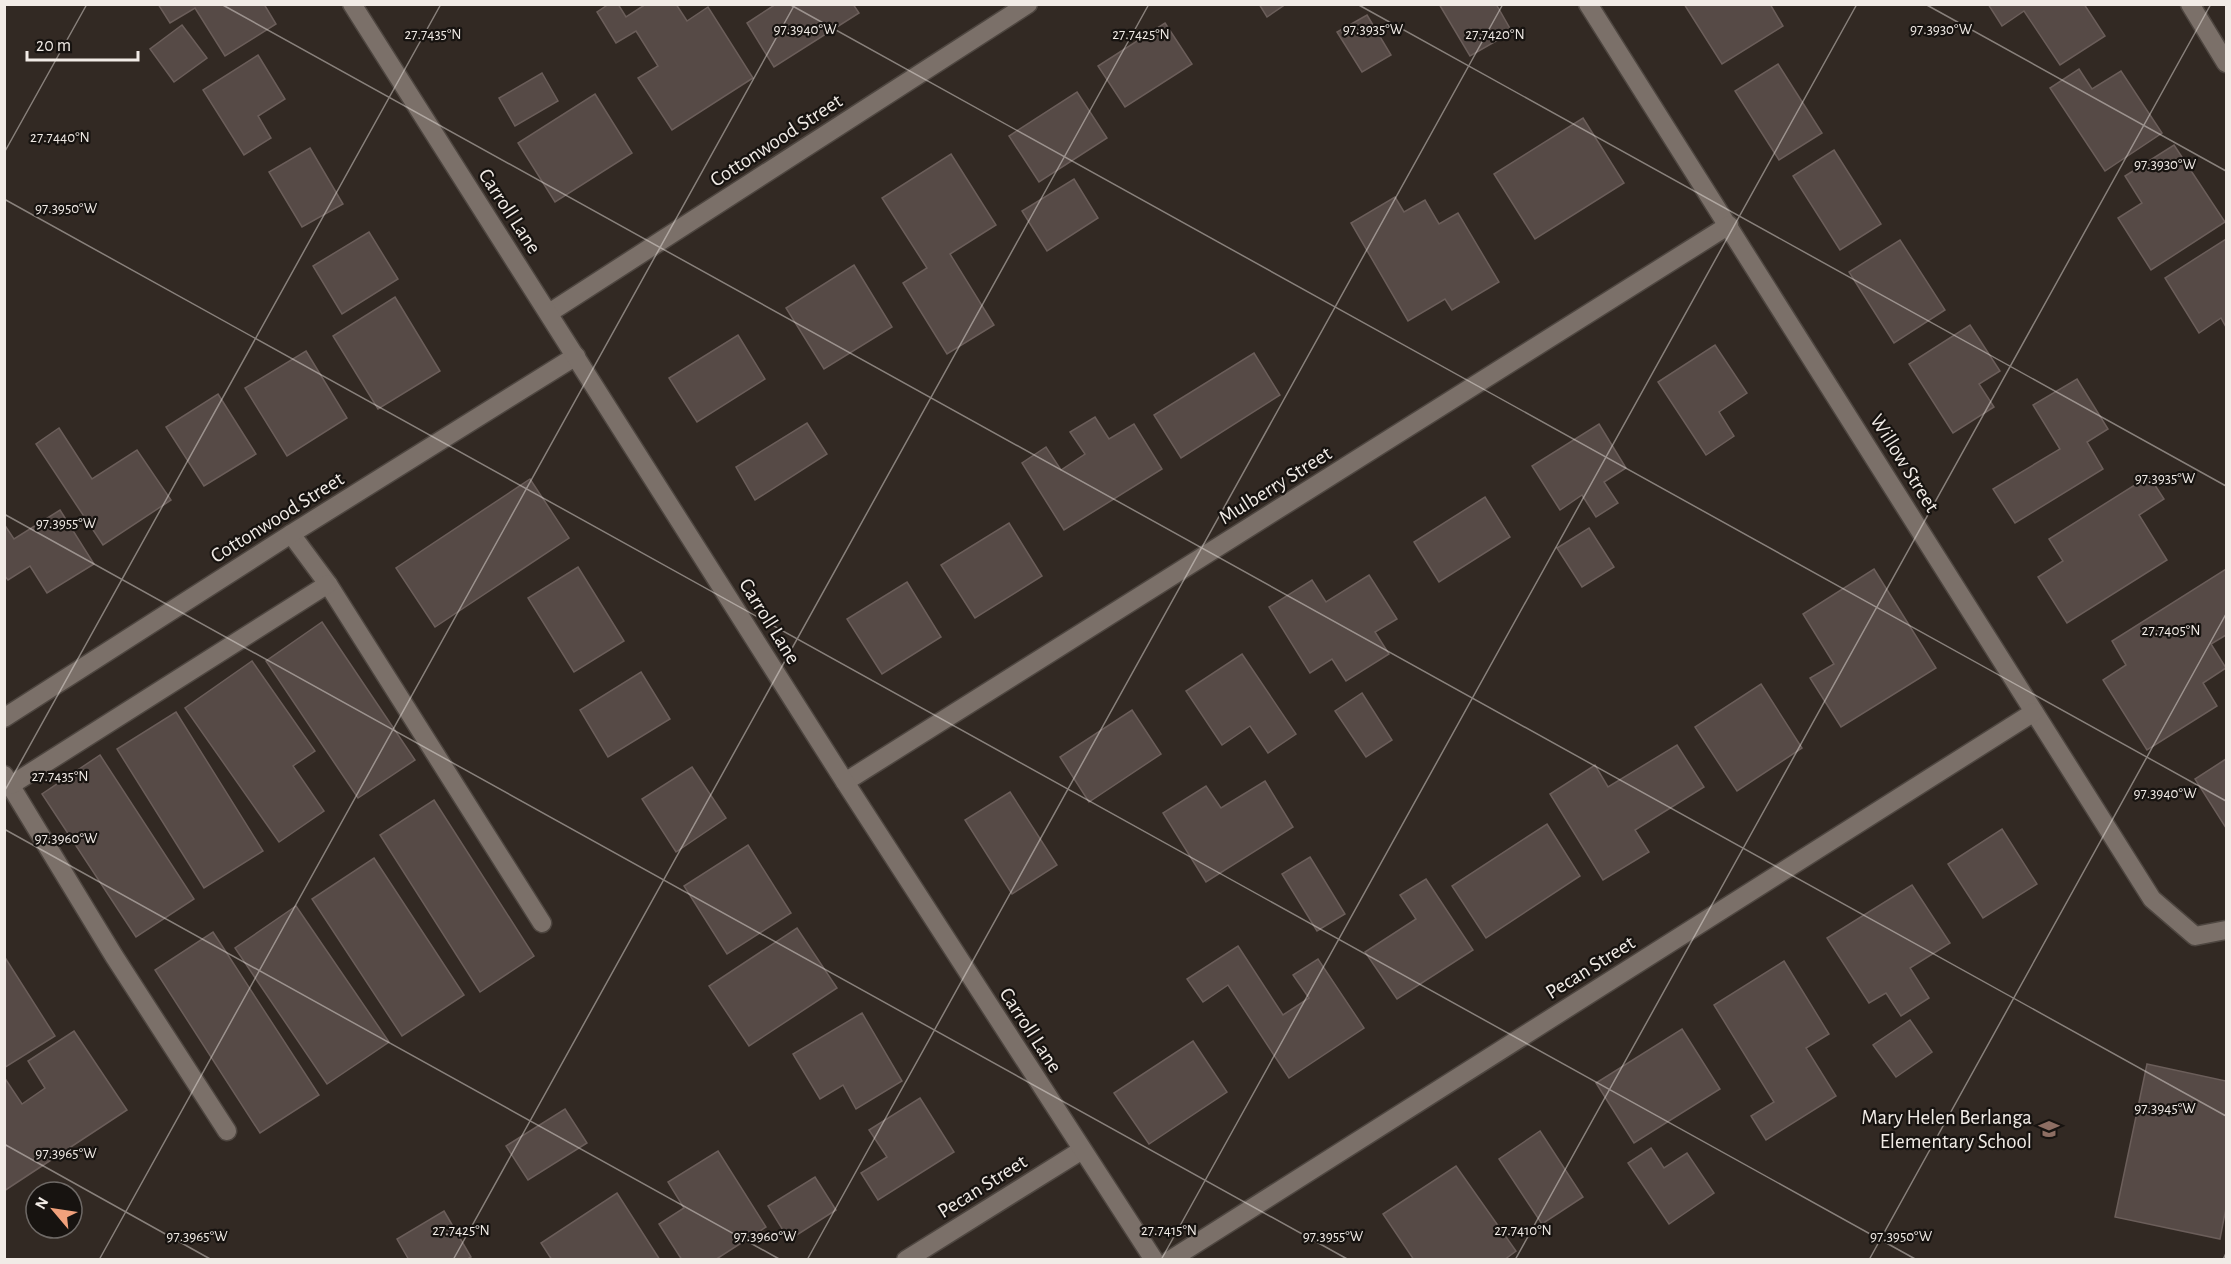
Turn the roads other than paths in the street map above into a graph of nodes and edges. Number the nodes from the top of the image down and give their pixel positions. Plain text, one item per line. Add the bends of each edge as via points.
1 (352, 4) edge
2 (1028, 4) edge
3 (1588, 4) edge
4 (2190, 4) edge
5 (2226, 63) edge
6 (1729, 225) junction
7 (549, 313) junction
8 (576, 356) junction
9 (291, 534) junction
10 (328, 584) junction
11 (2034, 711) junction
12 (4, 718) edge
13 (8, 780) edge
14 (845, 782) junction
15 (542, 923) dead end
16 (2226, 930) edge
17 (227, 1131) dead end
18 (1082, 1150) junction
19 (906, 1260) edge
20 (1154, 1260) edge
21 (1170, 1260) edge

1 - 7 street, Carroll Lane
2 - 7 street, Cottonwood Street
3 - 6 street, Willow Street
4 - 5 street
6 - 11 street, Willow Street
6 - 14 street, Mulberry Street
7 - 8 street, Carroll Lane
8 - 9 street, Cottonwood Street
8 - 14 street, Carroll Lane
9 - 10 street
9 - 12 street, Cottonwood Street
10 - 13 street
10 - 15 street
11 - 16 street, Willow Street via 2152,899 2195,936
11 - 21 street, Pecan Street
13 - 17 street via 114,956
14 - 18 street, Carroll Lane
18 - 19 street, Pecan Street
18 - 20 street, Carroll Lane

